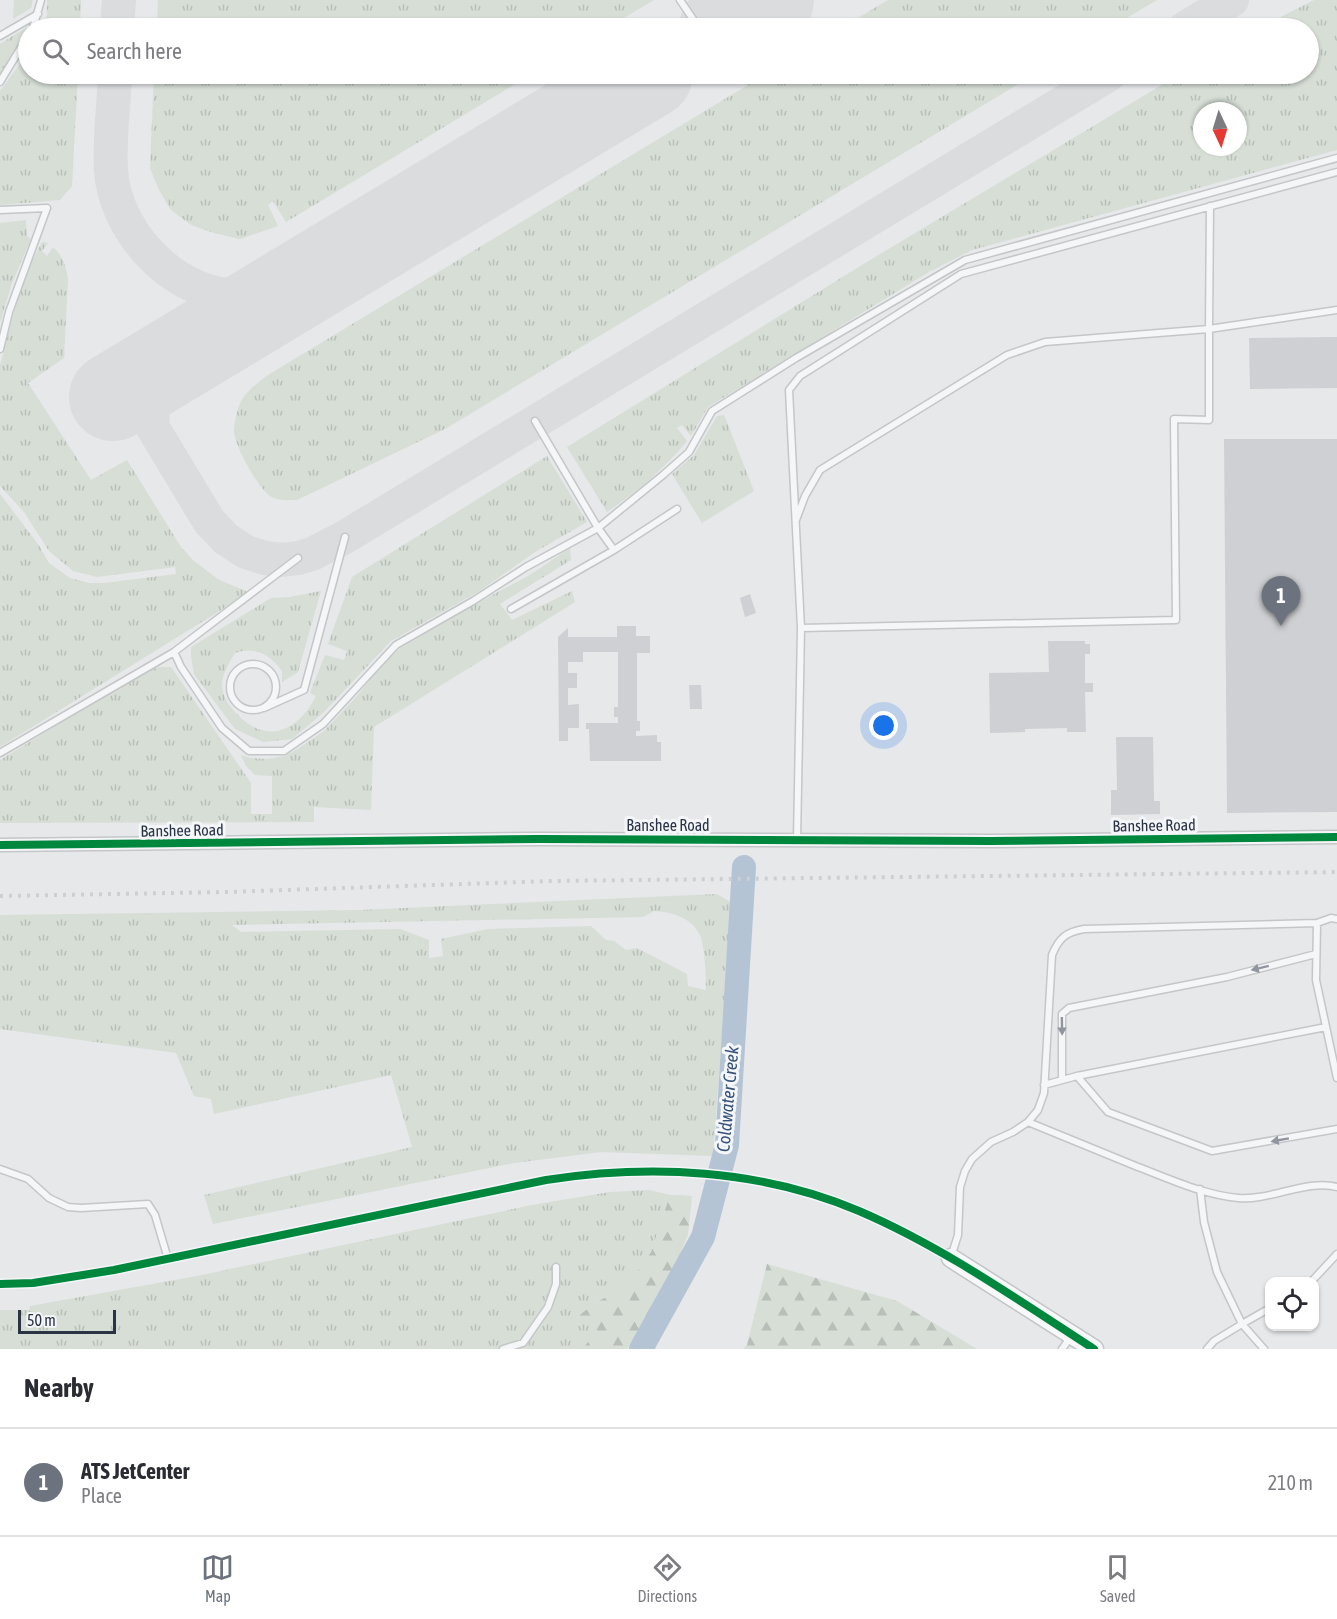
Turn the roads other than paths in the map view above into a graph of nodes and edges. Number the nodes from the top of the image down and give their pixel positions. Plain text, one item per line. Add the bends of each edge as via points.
1 (41, 0) edge
2 (680, 0) edge
3 (38, 14) junction
4 (31, 18) edge
5 (37, 18) edge
6 (692, 18) edge
7 (18, 26) edge
8 (0, 36) edge
9 (18, 52) edge
10 (0, 82) edge
11 (1337, 158) edge
12 (1337, 172) edge
13 (1210, 206) junction
14 (0, 210) edge
15 (1337, 310) edge
16 (1209, 329) junction
17 (0, 349) edge
18 (535, 421) dead end
19 (677, 509) dead end
20 (794, 523) junction
21 (598, 528) junction
22 (345, 537) dead end
23 (614, 550) junction
24 (298, 558) dead end
25 (511, 609) dead end
26 (801, 628) junction
27 (174, 652) junction
28 (264, 708) junction
29 (0, 753) edge
30 (1337, 837) edge
31 (797, 840) junction
32 (0, 845) edge
33 (1337, 919) edge
34 (1317, 923) junction
35 (1316, 954) junction
36 (1326, 1027) junction
37 (1077, 1076) junction
38 (1337, 1078) edge
39 (1062, 1080) junction
40 (1044, 1085) junction
41 (1028, 1122) junction
42 (1337, 1129) edge
43 (0, 1169) edge
44 (1337, 1187) edge
45 (1200, 1189) junction
46 (1337, 1254) edge
47 (951, 1258) joint
48 (168, 1259) dead end
49 (556, 1267) dead end
50 (1315, 1277) edge
51 (1265, 1310) edge
52 (1242, 1324) junction
53 (1067, 1342) edge
54 (503, 1349) edge
55 (1094, 1349) edge
56 (1207, 1349) edge
57 (1264, 1349) edge

1 - 3 lane
2 - 6 lane
3 - 4 lane
3 - 5 lane
7 - 8 lane
9 - 10 lane
11 - 21 lane via 965,260 712,411 689,452
12 - 13 lane
13 - 16 lane
13 - 20 lane via 961,274 800,376 789,390
14 - 17 lane via 47,208 9,312
15 - 16 lane
16 - 20 lane via 1046,342 1007,355 820,470
16 - 26 lane via 1209,420 1174,419 1176,620
18 - 21 lane
19 - 23 lane
20 - 26 lane
21 - 23 lane
21 - 27 lane via 396,645 323,724 284,751 249,751 231,736
22 - 28 lane via 304,690
23 - 25 lane
24 - 27 lane
26 - 31 lane
27 - 29 lane
28 - 28 lane via 241,708 231,696 231,681 240,668 261,666 273,675 274,697
30 - 31 street, Banshee Road
31 - 32 street, Banshee Road
33 - 34 lane
34 - 35 lane
34 - 40 lane via 1070,932 1057,942 1052,955
35 - 36 lane via 1316,980
35 -> 39 lane via 1227,977 1069,1008 1062,1014
36 - 37 lane
36 - 38 lane
37 - 39 lane
42 -> 37 lane via 1212,1151 1108,1112
39 - 40 lane
40 - 41 lane via 1038,1110
41 - 45 lane
41 - 47 lane via 991,1142 965,1171 960,1187 958,1235
43 - 48 lane via 28,1179 49,1198 68,1207 148,1204
44 - 45 lane via 1326,1184 1241,1199
45 - 52 lane via 1217,1272
46 - 50 lane
47 - 53 main road
49 - 54 lane via 556,1284 548,1307 523,1343
51 - 52 lane
52 - 56 lane
52 - 57 lane
53 - 55 main road

